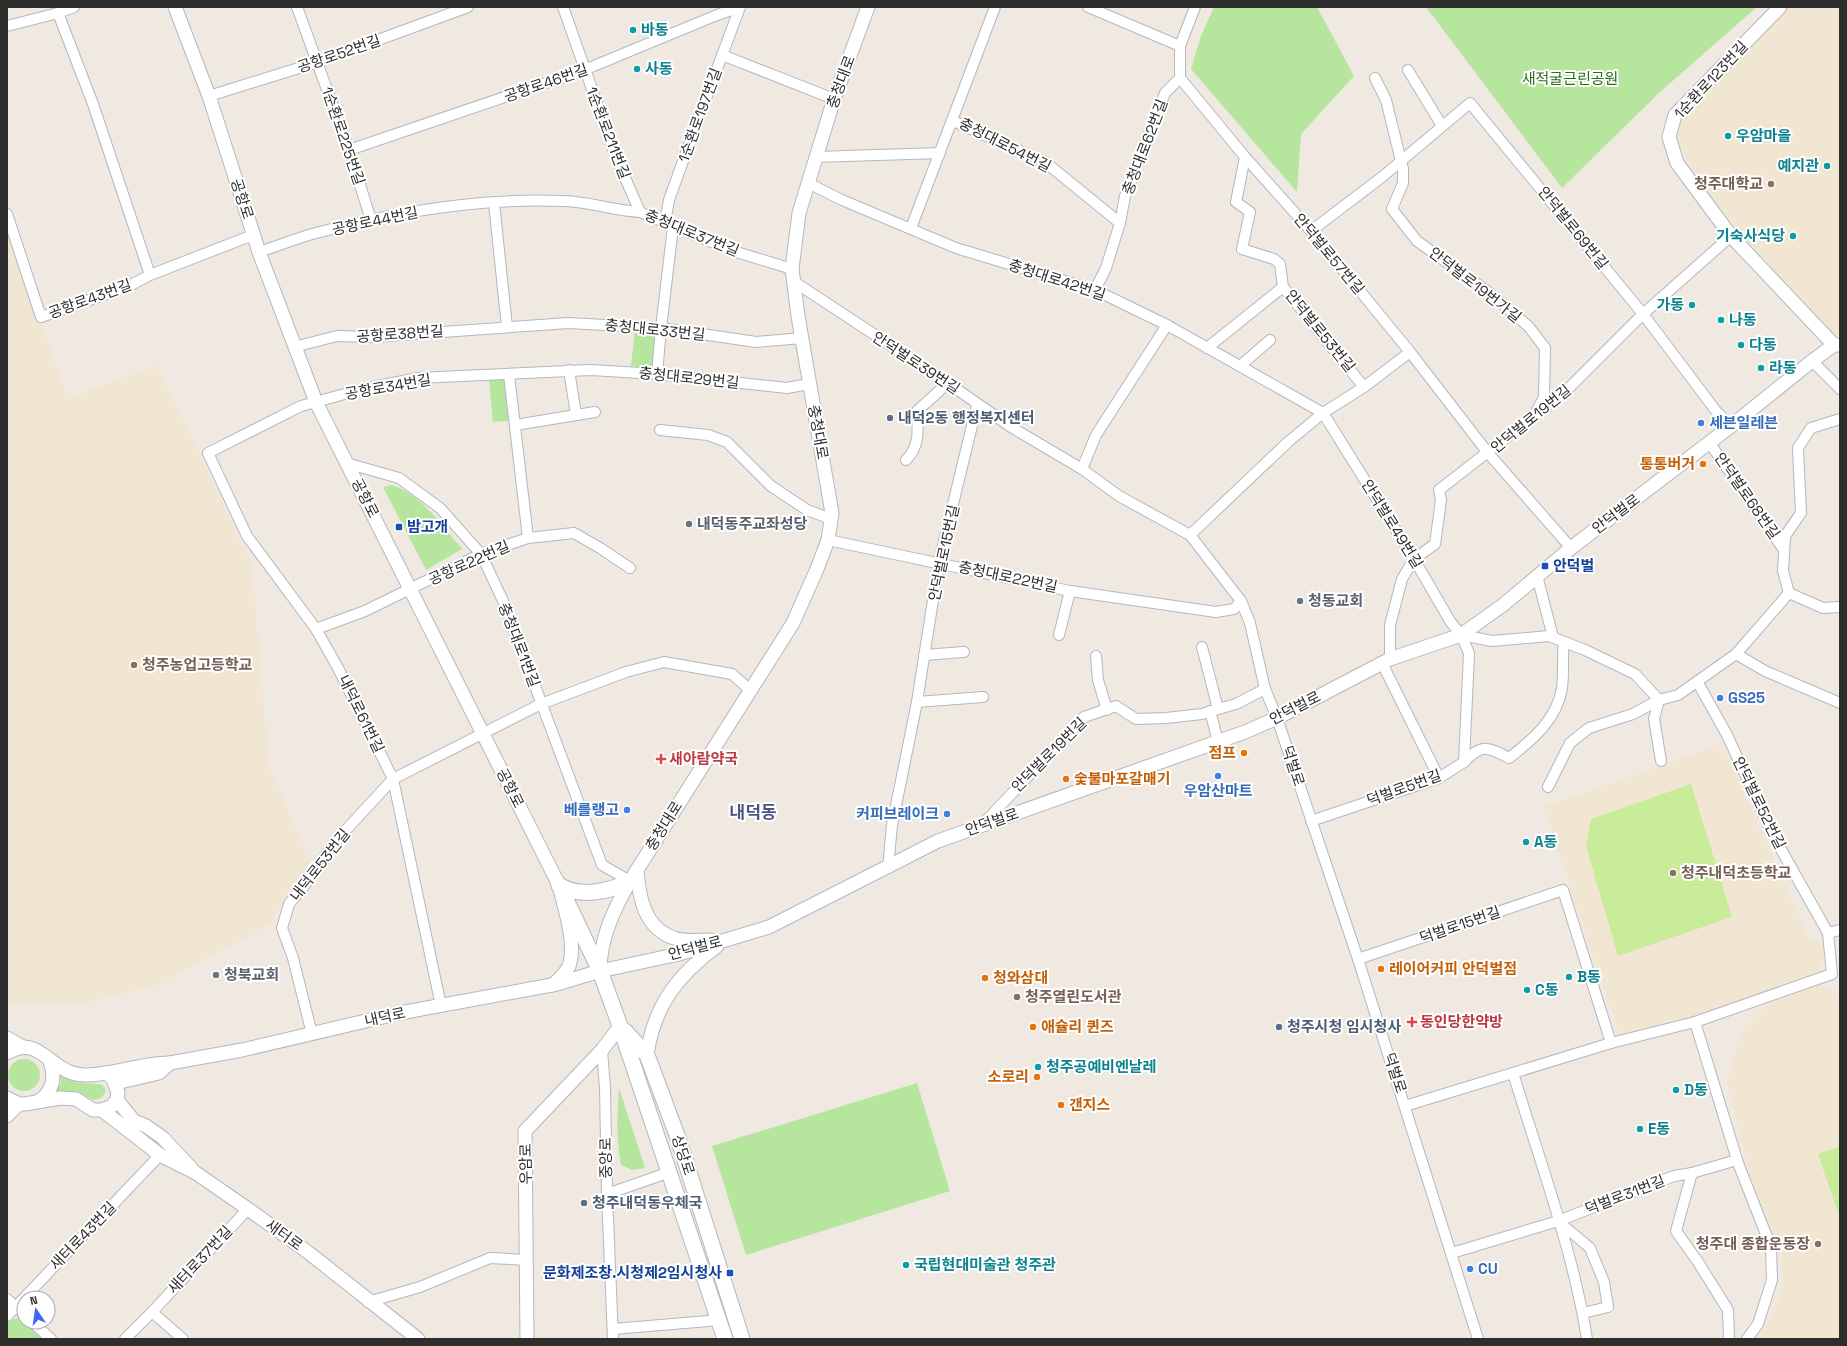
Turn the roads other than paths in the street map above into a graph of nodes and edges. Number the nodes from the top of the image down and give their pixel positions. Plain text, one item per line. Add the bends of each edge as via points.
1 (74, 7) edge
2 (175, 7) edge
3 (297, 7) edge
4 (468, 7) edge
5 (563, 7) edge
6 (740, 7) edge
7 (868, 7) edge
8 (995, 7) edge
9 (1088, 7) edge
10 (1195, 7) edge
11 (1780, 7) edge
12 (58, 13) junction
13 (7, 26) edge
14 (1180, 46) junction
15 (722, 55) junction
16 (318, 62) junction
17 (584, 70) junction
18 (1408, 70) dead end
19 (1180, 78) junction
20 (1375, 78) dead end
21 (209, 96) junction
22 (834, 100) junction
23 (953, 121) junction
24 (1442, 126) junction
25 (349, 150) junction
26 (940, 153) junction
27 (816, 157) junction
28 (1245, 157) junction
29 (1400, 161) junction
30 (808, 183) junction
31 (494, 203) junction
32 (640, 212) junction
33 (7, 214) edge
34 (371, 220) junction
35 (1120, 223) junction
36 (669, 225) junction
37 (911, 228) junction
38 (1311, 231) junction
39 (253, 235) junction
40 (1731, 236) junction
41 (259, 252) junction
42 (150, 275) junction
43 (792, 275) junction
44 (1283, 287) junction
45 (1095, 290) junction
46 (1643, 314) junction
47 (1167, 325) junction
48 (507, 327) junction
49 (661, 328) junction
50 (802, 338) junction
51 (1270, 340) dead end
52 (1837, 345) edge
53 (294, 347) junction
54 (1207, 348) junction
55 (1410, 352) junction
56 (1812, 361) junction
57 (1240, 366) junction
58 (569, 370) junction
59 (658, 374) junction
60 (509, 375) junction
61 (948, 383) junction
62 (809, 384) junction
63 (1364, 387) junction
64 (1840, 389) edge
65 (316, 402) junction
66 (977, 405) junction
67 (595, 412) dead end
68 (1322, 414) junction
69 (576, 415) junction
70 (1534, 417) junction
71 (1840, 419) edge
72 (515, 425) junction
73 (1731, 426) junction
74 (660, 430) dead end
75 (1709, 442) junction
76 (208, 452) joint
77 (1488, 453) junction
78 (906, 460) dead end
79 (346, 462) junction
80 (1082, 469) junction
81 (831, 519) junction
82 (1190, 535) junction
83 (528, 538) junction
84 (828, 540) junction
85 (1571, 548) junction
86 (1784, 550) junction
87 (481, 554) junction
88 (1414, 559) junction
89 (939, 562) junction
90 (630, 568) dead end
91 (1537, 576) junction
92 (411, 589) junction
93 (1070, 591) junction
94 (1789, 594) junction
95 (1241, 601) junction
96 (1840, 607) edge
97 (316, 629) junction
98 (1059, 635) dead end
99 (1461, 635) junction
100 (1553, 637) junction
101 (1564, 642) junction
102 (1202, 647) dead end
103 (964, 652) dead end
104 (1736, 654) junction
105 (924, 655) junction
106 (1096, 656) dead end
107 (1386, 661) junction
108 (1698, 683) junction
109 (1265, 689) junction
110 (750, 690) junction
111 (983, 697) dead end
112 (1658, 700) junction
113 (917, 702) junction
114 (1840, 703) edge
115 (541, 704) junction
116 (1107, 710) junction
117 (1214, 710) junction
118 (1277, 718) junction
119 (483, 735) junction
120 (1218, 741) junction
121 (1661, 761) dead end
122 (1464, 762) junction
123 (1439, 778) junction
124 (393, 779) junction
125 (1548, 787) dead end
126 (1311, 821) junction
127 (980, 827) junction
128 (888, 868) junction
129 (633, 875) junction
130 (559, 885) junction
131 (1840, 930) edge
132 (1828, 933) junction
133 (725, 940) junction
134 (1358, 959) junction
135 (600, 971) junction
136 (553, 985) junction
137 (440, 1006) junction
138 (1695, 1022) junction
139 (620, 1026) junction
140 (312, 1034) junction
141 (7, 1038) edge
142 (1611, 1043) junction
143 (24, 1047) junction
144 (602, 1050) junction
145 (7, 1053) edge
146 (647, 1055) junction
147 (49, 1059) junction
148 (170, 1063) junction
149 (105, 1073) junction
150 (1513, 1073) junction
151 (116, 1083) junction
152 (7, 1098) edge
153 (117, 1100) junction
154 (39, 1101) junction
155 (20, 1104) junction
156 (1405, 1106) junction
157 (102, 1110) junction
158 (7, 1116) edge
159 (160, 1155) junction
160 (1737, 1160) junction
161 (670, 1172) junction
162 (196, 1173) junction
163 (1692, 1173) junction
164 (607, 1194) junction
165 (248, 1209) junction
166 (1558, 1221) junction
167 (1452, 1253) junction
168 (527, 1260) junction
169 (32, 1290) edge
170 (7, 1299) edge
171 (368, 1302) junction
172 (16, 1307) joint
173 (152, 1312) junction
174 (1583, 1313) junction
175 (7, 1316) edge
176 (720, 1320) junction
177 (41, 1330) edge
178 (613, 1334) edge
179 (51, 1339) edge
180 (125, 1339) edge
181 (183, 1339) edge
182 (418, 1339) edge
183 (527, 1339) edge
184 (725, 1339) edge
185 (742, 1339) edge
186 (1478, 1339) edge
187 (1587, 1339) edge
188 (1729, 1339) edge
189 (1747, 1339) edge

1 - 12 street
2 - 21 street, 공항로
3 - 16 street, 1순환로225번길
4 - 16 street, 공항로52번길
5 - 17 street, 1순환로211번길
6 - 15 street, 1순환로197번길
6 - 17 street, 공항로46번길 via 717,14
7 - 22 street, 충청대로
8 - 23 street, 충청대로54번길
9 - 14 street
10 - 14 street
11 - 40 street, 1순환로123번길 via 1675,115 1669,136 1677,163
12 - 13 street
12 - 42 street, 공항로43번길 via 95,109
14 - 19 street
15 - 22 street
15 - 36 street, 1순환로197번길 via 670,200
16 - 21 street, 공항로52번길
16 - 25 street, 1순환로225번길
17 - 25 street, 공항로46번길
17 - 32 street, 1순환로211번길 via 616,157
18 - 24 street
19 - 28 street, 안덕벌로57번길
19 - 35 street, 충청대로62번길 via 1165,93 1125,196
20 - 29 street via 1386,100
21 - 39 street, 공항로
22 - 27 street, 충청대로
23 - 26 street
23 - 35 street, 충청대로54번길 via 1046,162
24 - 29 street, 안덕벌로69번길
24 - 46 street, 안덕벌로69번길 via 1470,103
25 - 34 street, 1순환로225번길
26 - 27 street
26 - 37 street
27 - 30 street, 충청대로
28 - 38 street, 안덕벌로57번길
28 - 44 street, 안덕벌로53번길 via 1236,202 1250,212 1242,249 1274,259 1280,264
29 - 38 street, 안덕벌로69번길
29 - 70 street, 안덕벌로19번가길 via 1403,183 1392,209 1402,224 1417,241 1490,294 1529,327 1545,348 1544,397
30 - 37 street, 충청대로42번길
30 - 43 street, 충청대로 via 799,213
31 - 32 street, 충청대로37번길 via 563,200 625,212
31 - 34 street, 공항로44번길 via 440,208
31 - 48 street
32 - 36 street, 충청대로37번길
33 - 42 street, 공항로43번길 via 41,317 129,286
34 - 41 street, 공항로44번길 via 315,233
35 - 45 street, 충청대로62번길 via 1106,268
36 - 43 street, 충청대로37번길
36 - 49 street, 1순환로197번길
37 - 45 street, 충청대로42번길 via 956,248
38 - 55 street, 안덕벌로57번길
39 - 41 street, 공항로
39 - 42 street, 공항로43번길
40 - 46 street, 안덕벌로19번길
40 - 52 street, 1순환로123번길
41 - 53 street, 공항로
43 - 50 street, 충청대로
43 - 61 street, 안덕벌로39번길
44 - 54 street
44 - 63 street, 안덕벌로53번길
45 - 47 street, 충청대로42번길
46 - 70 street, 안덕벌로19번길 via 1566,391
46 - 73 street, 안덕벌로69번길 via 1716,411
47 - 54 street, 충청대로42번길
47 - 80 street via 1096,435
48 - 49 street, 충청대로33번길 via 568,323
48 - 53 street, 공항로38번길 via 372,337 337,336
49 - 50 street, 충청대로33번길 via 756,342
49 - 59 street, 1순환로197번길
50 - 62 street, 충청대로
51 - 57 street
52 - 56 street, 안덕벌로
53 - 65 street, 공항로
54 - 57 street, 충청대로42번길
55 - 63 street
55 - 77 street, 안덕벌로57번길
56 - 64 street
56 - 73 street, 안덕벌로
57 - 68 street, 충청대로42번길
58 - 59 street, 충청대로29번길
58 - 60 street, 충청대로29번길
58 - 69 street
59 - 62 street, 충청대로29번길 via 787,388
60 - 65 street, 공항로34번길 via 418,378
60 - 72 street, 공항로22번길
61 - 66 street, 안덕벌로39번길
61 - 78 street via 917,411 918,438 913,454
62 - 81 street, 충청대로 via 828,485
63 - 68 street
65 - 76 street, 공항로34번길 via 301,406
65 - 79 street, 공항로
66 - 80 street, 안덕벌로39번길
66 - 89 street, 안덕벌로15번길
67 - 69 street
68 - 82 street via 1273,456
68 - 88 street, 안덕벌로49번길
69 - 72 street
70 - 77 street, 안덕벌로19번길
71 - 86 street via 1811,428 1798,448 1801,513 1784,536
72 - 83 street, 공항로22번길
73 - 75 street, 안덕벌로
74 - 81 street via 708,435 727,442 771,486 807,510
75 - 85 street, 안덕벌로
75 - 86 street, 안덕벌로68번길
76 - 97 street, 내덕로61번길 via 247,536
77 - 85 street, 안덕벌로57번길
77 - 88 street, 안덕벌로19번길 via 1439,490 1441,500 1435,544
79 - 87 street, 충청대로1번길 via 399,478 440,508
79 - 92 street, 공항로
80 - 82 street, 안덕벌로39번길 via 1119,496
81 - 84 street, 충청대로
82 - 95 street, 안덕벌로39번길
83 - 87 street, 공항로22번길
83 - 90 street, 공항로22번길 via 574,533
84 - 89 street, 충청대로22번길
84 - 110 street, 충청대로 via 793,623
85 - 91 street, 안덕벌로
86 - 94 street via 1783,571
87 - 92 street, 공항로22번길
87 - 115 street, 충청대로1번길 via 504,603
88 - 99 street, 안덕벌로49번길 via 1450,622
88 - 107 street, 안덕벌로19번길 via 1402,579 1390,629
89 - 93 street, 충청대로22번길
89 - 105 street, 안덕벌로15번길
91 - 99 street, 안덕벌로 via 1503,605
91 - 100 street
92 - 97 street, 공항로22번길 via 365,611
92 - 119 street, 공항로
93 - 95 street, 충청대로22번길 via 1216,612 1234,609
93 - 98 street, 충청대로22번길
94 - 96 street via 1823,608
94 - 104 street
95 - 109 street, 안덕벌로39번길 via 1250,623
97 - 124 street, 내덕로61번길
99 - 100 street via 1492,641
99 - 107 street, 안덕벌로
99 - 122 street via 1469,653
100 - 101 street
101 - 112 street via 1635,674
101 - 122 street, 덕벌로5번길 via 1562,689 1549,721 1535,738 1509,758 1490,749 1475,751
102 - 117 street
103 - 105 street
104 - 108 street
104 - 114 street via 1764,671
105 - 113 street, 안덕벌로15번길
106 - 116 street via 1098,680
107 - 118 street, 안덕벌로
107 - 123 street
108 - 112 street via 1678,695
108 - 132 street, 안덕벌로52번길 via 1727,735 1774,837
109 - 117 street, 안덕벌로19번길 via 1236,704
109 - 118 street, 안덕벌로39번길
110 - 115 street via 732,674 664,662 626,672
110 - 129 street, 충청대로
111 - 113 street
112 - 121 street via 1654,719
112 - 125 street via 1633,714 1589,728 1570,743
113 - 128 street, 안덕벌로15번길 via 892,825
115 - 119 street
115 - 129 street, 충청대로1번길 via 602,865
116 - 117 street, 안덕벌로19번길 via 1116,706 1136,718 1166,718
116 - 127 street, 안덕벌로19번길 via 1084,717
117 - 120 street
118 - 120 street, 안덕벌로
118 - 126 street, 덕벌로
119 - 124 street
119 - 130 street, 공항로
120 - 127 street, 안덕벌로
122 - 123 street, 덕벌로5번길
123 - 126 street, 덕벌로5번길
124 - 137 street, 내덕로61번길
124 - 140 street, 내덕로53번길 via 333,844 288,904 282,928 293,958
126 - 134 street, 덕벌로
127 - 128 street, 안덕벌로 via 938,840
128 - 133 street, 안덕벌로 via 769,927
129 - 130 main road via 614,887 583,893 566,890
129 - 133 street via 643,908 658,929 674,938
129 - 135 street, 충청대로 via 613,910 600,956
130 - 135 main road, 공항로
130 - 136 street via 572,952 569,966
131 - 132 street
132 - 138 street via 1832,974
133 - 135 street, 안덕벌로 via 679,954
133 - 146 street via 687,971 672,988 658,1015
134 - 142 street, 덕벌로15번길 via 1563,890
134 - 156 street, 덕벌로
135 - 136 street, 내덕로
135 - 139 main road, 상당로
136 - 137 street, 내덕로
137 - 140 street, 내덕로
138 - 142 street
138 - 160 street
139 - 144 street, 우암로
139 - 146 main road, 상당로
139 - 161 main road, 상당로
140 - 148 street, 내덕로
141 - 143 street, 내덕로
142 - 150 street
143 - 145 street
143 - 147 street, 내덕로 via 38,1050
144 - 164 street, 중앙로
144 - 168 street, 우암로 via 525,1131
146 - 185 main road, 상당로 via 678,1138
147 - 149 street, 내덕로 via 72,1073
147 - 154 street via 54,1078 46,1096
148 - 149 street, 내덕로
148 - 151 street via 159,1074
149 - 151 street
150 - 156 street
150 - 166 street
151 - 153 street
152 - 155 street
153 - 157 street via 112,1106
153 - 162 street via 134,1120 163,1138
154 - 155 street
154 - 157 street via 76,1099 93,1110
155 - 158 street
156 - 167 street, 덕벌로
157 - 159 street
159 - 162 street
159 - 169 street, 새터로43번길
160 - 163 street, 덕벌로31번길
160 - 189 street via 1771,1247 1772,1280 1758,1324
161 - 164 street
161 - 176 main road, 상당로
162 - 165 street, 새터로
163 - 166 street, 덕벌로31번길 via 1674,1176
163 - 188 street, 덕벌로31번길 via 1676,1231 1728,1310
164 - 178 street, 중앙로
165 - 171 street, 새터로 via 309,1253
165 - 173 street, 새터로37번길
166 - 167 street, 덕벌로31번길
166 - 174 street
166 - 174 street, 덕벌로31번길 via 1590,1248 1604,1282 1608,1307
167 - 186 street, 덕벌로
168 - 171 street via 490,1258 420,1287
168 - 183 street, 우암로
170 - 172 street
171 - 182 street, 새터로
172 - 175 street, 새터로43번길
173 - 180 street, 새터로37번길
173 - 181 street
174 - 187 street
176 - 178 street
176 - 184 main road, 상당로
177 - 179 street

